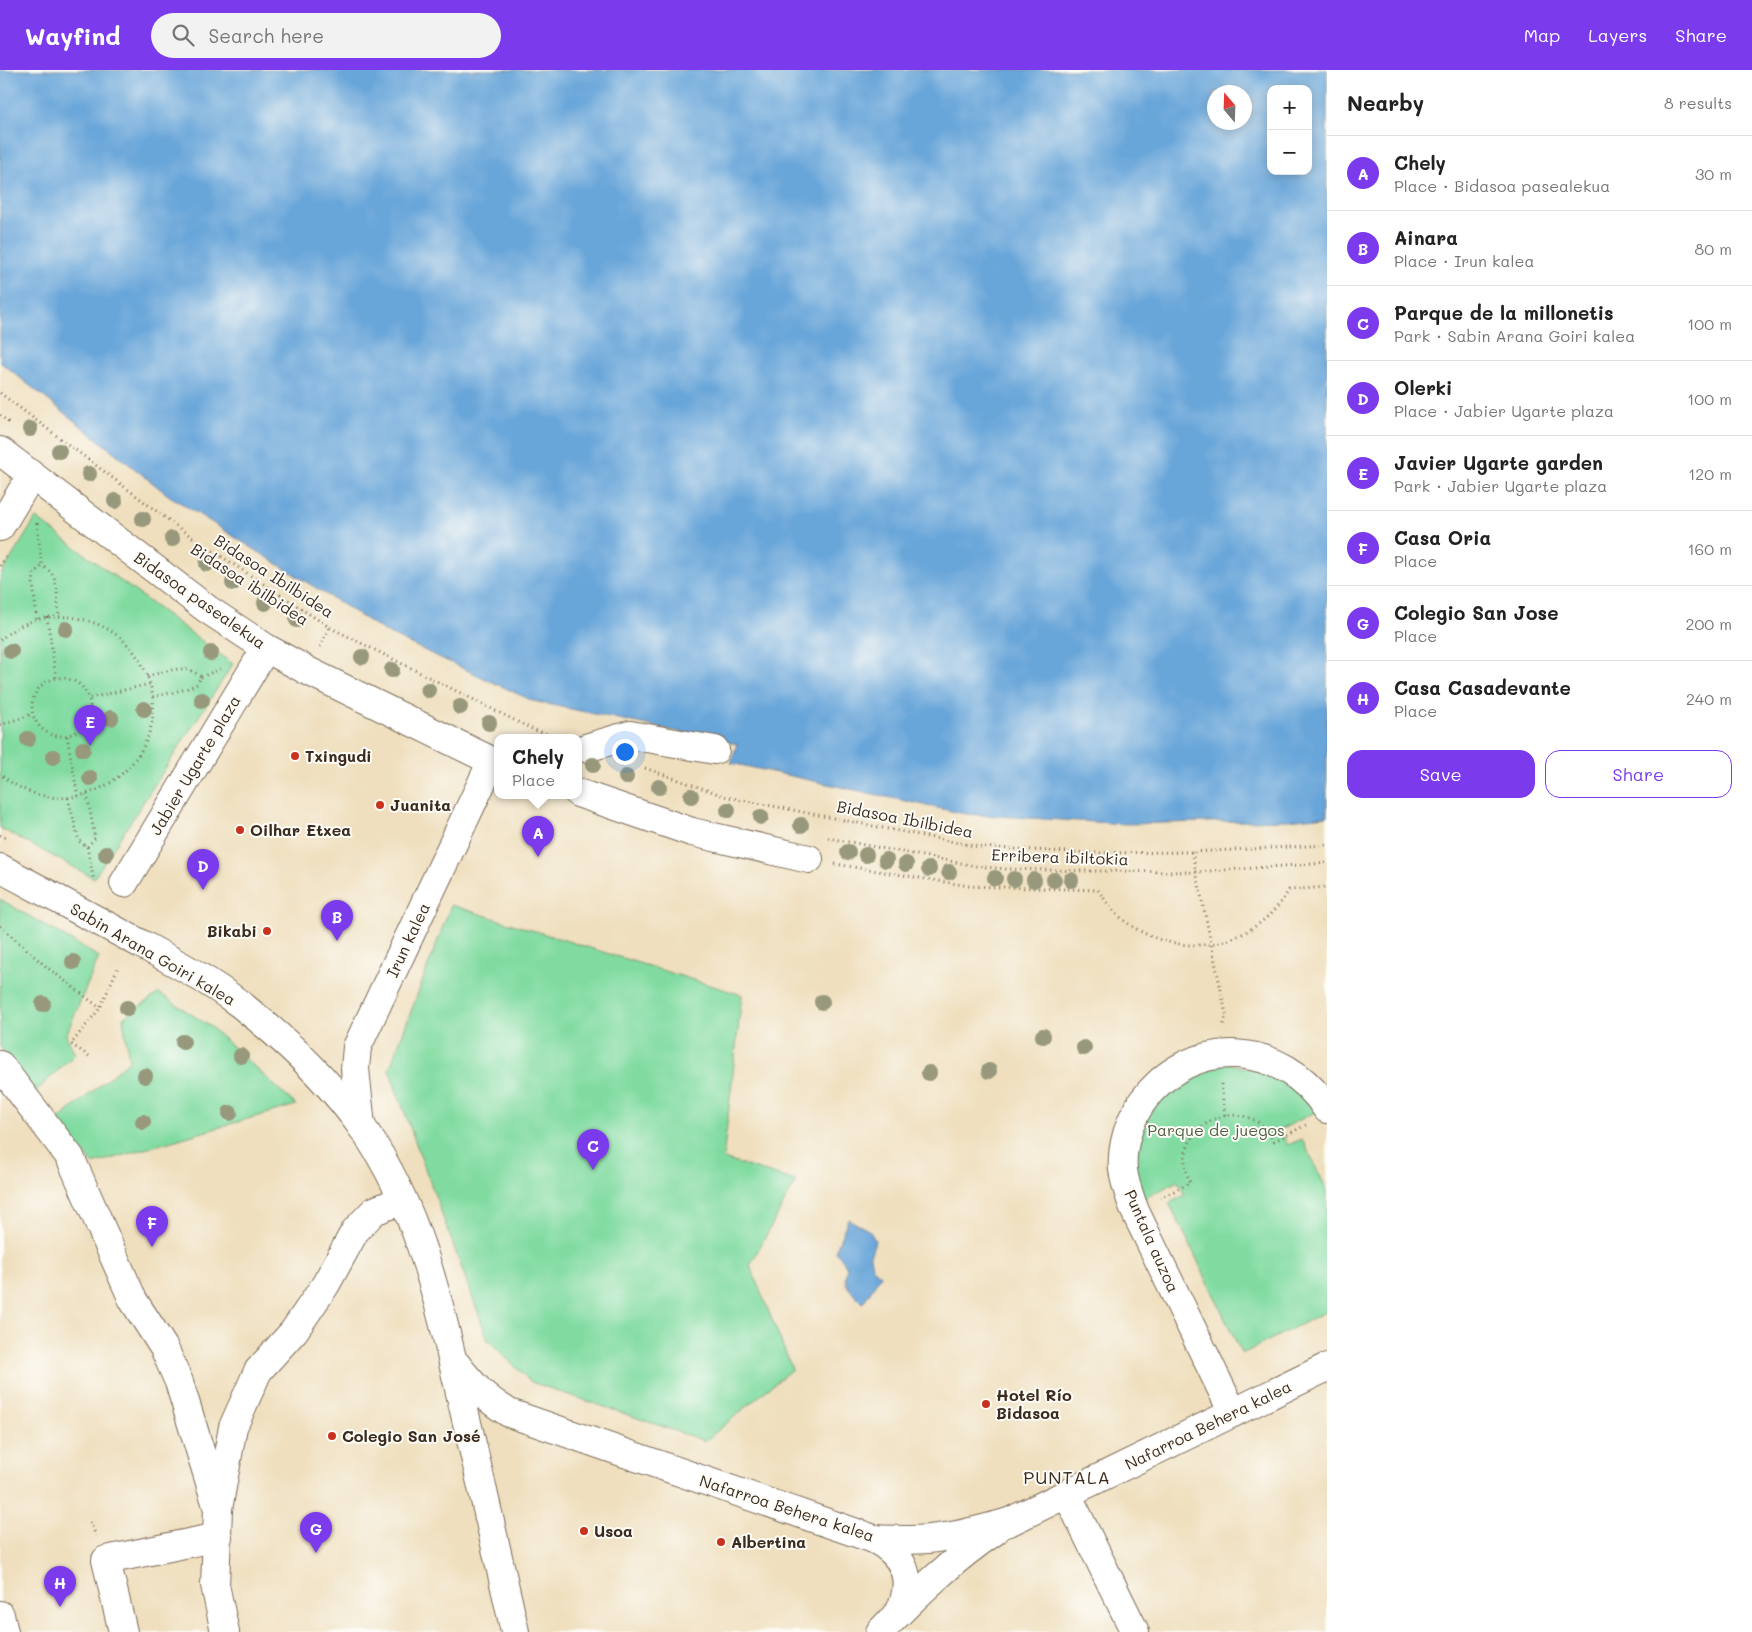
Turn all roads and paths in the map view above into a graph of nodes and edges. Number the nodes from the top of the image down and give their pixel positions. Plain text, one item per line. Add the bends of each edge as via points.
1 (0, 393) edge
2 (0, 416) edge
3 (16, 427) dead end
4 (0, 451) edge
5 (30, 476) junction
6 (36, 518) dead end
7 (0, 527) edge
8 (42, 566) junction
9 (59, 616) junction
10 (47, 617) junction
11 (38, 619) junction
12 (0, 640) edge
13 (313, 640) dead end
14 (266, 648) junction
15 (329, 648) dead end
16 (147, 676) junction
17 (56, 678) junction
18 (150, 684) junction
19 (152, 697) junction
20 (90, 698) junction
21 (33, 714) junction
22 (0, 725) edge
23 (546, 734) edge
24 (67, 736) junction
25 (586, 748) dead end
26 (715, 750) dead end
27 (494, 762) edge
28 (494, 764) edge
29 (643, 768) dead end
30 (0, 774) edge
31 (87, 794) junction
32 (582, 794) edge
33 (78, 796) junction
34 (68, 798) junction
35 (823, 837) dead end
36 (1327, 845) edge
37 (87, 847) junction
38 (1192, 852) junction
39 (809, 859) joint
40 (1327, 863) edge
41 (0, 868) edge
42 (1196, 872) junction
43 (124, 883) dead end
44 (96, 887) dead end
45 (1327, 887) edge
46 (0, 926) edge
47 (1211, 943) junction
48 (121, 960) dead end
49 (100, 1008) junction
50 (1218, 1054) junction
51 (89, 1056) dead end
52 (0, 1066) edge
53 (1225, 1115) junction
54 (1318, 1116) edge
55 (361, 1126) junction
56 (402, 1200) junction
57 (1135, 1211) junction
58 (453, 1360) junction
59 (1327, 1367) edge
60 (1233, 1413) junction
61 (1067, 1494) junction
62 (218, 1509) junction
63 (1009, 1522) junction
64 (218, 1537) junction
65 (874, 1539) junction
66 (900, 1611) junction
67 (0, 1615) edge
68 (4, 1632) edge
69 (123, 1632) edge
70 (225, 1632) edge
71 (515, 1632) edge
72 (880, 1632) edge
73 (1135, 1632) edge

1 - 23 path, Bidasoa Ibilbidea via 183,530 329,628
2 - 3 path
4 - 5 street, Bidasoa pasealekua
5 - 7 street
5 - 14 street, Bidasoa pasealekua via 207,609
6 - 8 path
8 - 9 path via 51,572 56,582
8 - 11 path via 34,573 33,585
9 - 10 path
9 - 16 path via 91,621 106,628 131,648
10 - 11 path
10 - 17 path
11 - 12 path via 21,625
13 - 15 path, Bidasoa ibilbidea
14 - 27 street, Bidasoa pasealekua
14 - 43 street, Jabier Ugarte plaza
16 - 18 path
16 - 19 path via 182,668 201,677 197,684 186,689
17 - 20 path via 80,684
17 - 21 path via 40,687 34,697
18 - 19 path
18 - 20 path
19 - 31 path via 150,729 137,757 115,780
20 - 24 path via 90,714 86,723
21 - 22 path
21 - 24 path via 40,728 48,734
24 - 33 path
25 - 26 street via 630,735
28 - 55 street, Irun kalea via 357,1047 355,1069
29 - 38 path, Bidasoa Ibilbidea via 727,797 979,847 1088,853
30 - 34 path via 36,795
31 - 33 path
31 - 37 path via 95,838
32 - 39 street via 692,832
33 - 34 path
34 - 37 path via 78,841
35 - 42 path, Erribera ibiltokia via 1006,869
36 - 38 path, Bidasoa Ibilbidea
37 - 44 path
38 - 42 path
39 - 47 path via 970,886 1098,890 1124,921 1141,932 1179,944
40 - 42 path, Erribera ibiltokia
41 - 55 street, Sabin Arana Goiri kalea via 161,954 237,1002 305,1061
42 - 47 path
45 - 47 path via 1289,890 1270,915 1254,927 1238,936
46 - 49 path
47 - 50 path via 1226,1014
48 - 49 path
49 - 51 path via 71,1044
50 - 53 path
50 - 54 street, Puntala auzoa via 1246,1054 1286,1068 1318,1095
50 - 57 street, Puntala auzoa via 1203,1057 1165,1076 1138,1108 1129,1128 1123,1170
52 - 62 street via 70,1156 133,1300 164,1348 179,1382
53 - 54 path via 1240,1115 1254,1120 1274,1141
53 - 57 path via 1199,1128 1190,1140 1185,1154 1185,1169 1190,1183
55 - 56 street, Sabin Arana Goiri kalea
56 - 58 street, Sabin Arana Goiri kalea via 424,1254
56 - 62 street via 374,1211 355,1231 326,1284 294,1331 258,1371 233,1426
57 - 60 street, Puntala auzoa
58 - 65 street, Nafarroa Behera kalea via 475,1389 510,1413
58 - 71 street, Sabin Arana Goiri kalea
59 - 60 street, Nafarroa Behera kalea
60 - 61 street, Nafarroa Behera kalea
61 - 63 street, Nafarroa Behera kalea
61 - 73 street
62 - 64 street
63 - 65 street, Nafarroa Behera kalea via 942,1538
63 - 66 street via 951,1563
64 - 69 street via 106,1560
64 - 70 street via 215,1585
65 - 66 street via 892,1550 904,1568 907,1590
66 - 72 street
67 - 68 street

